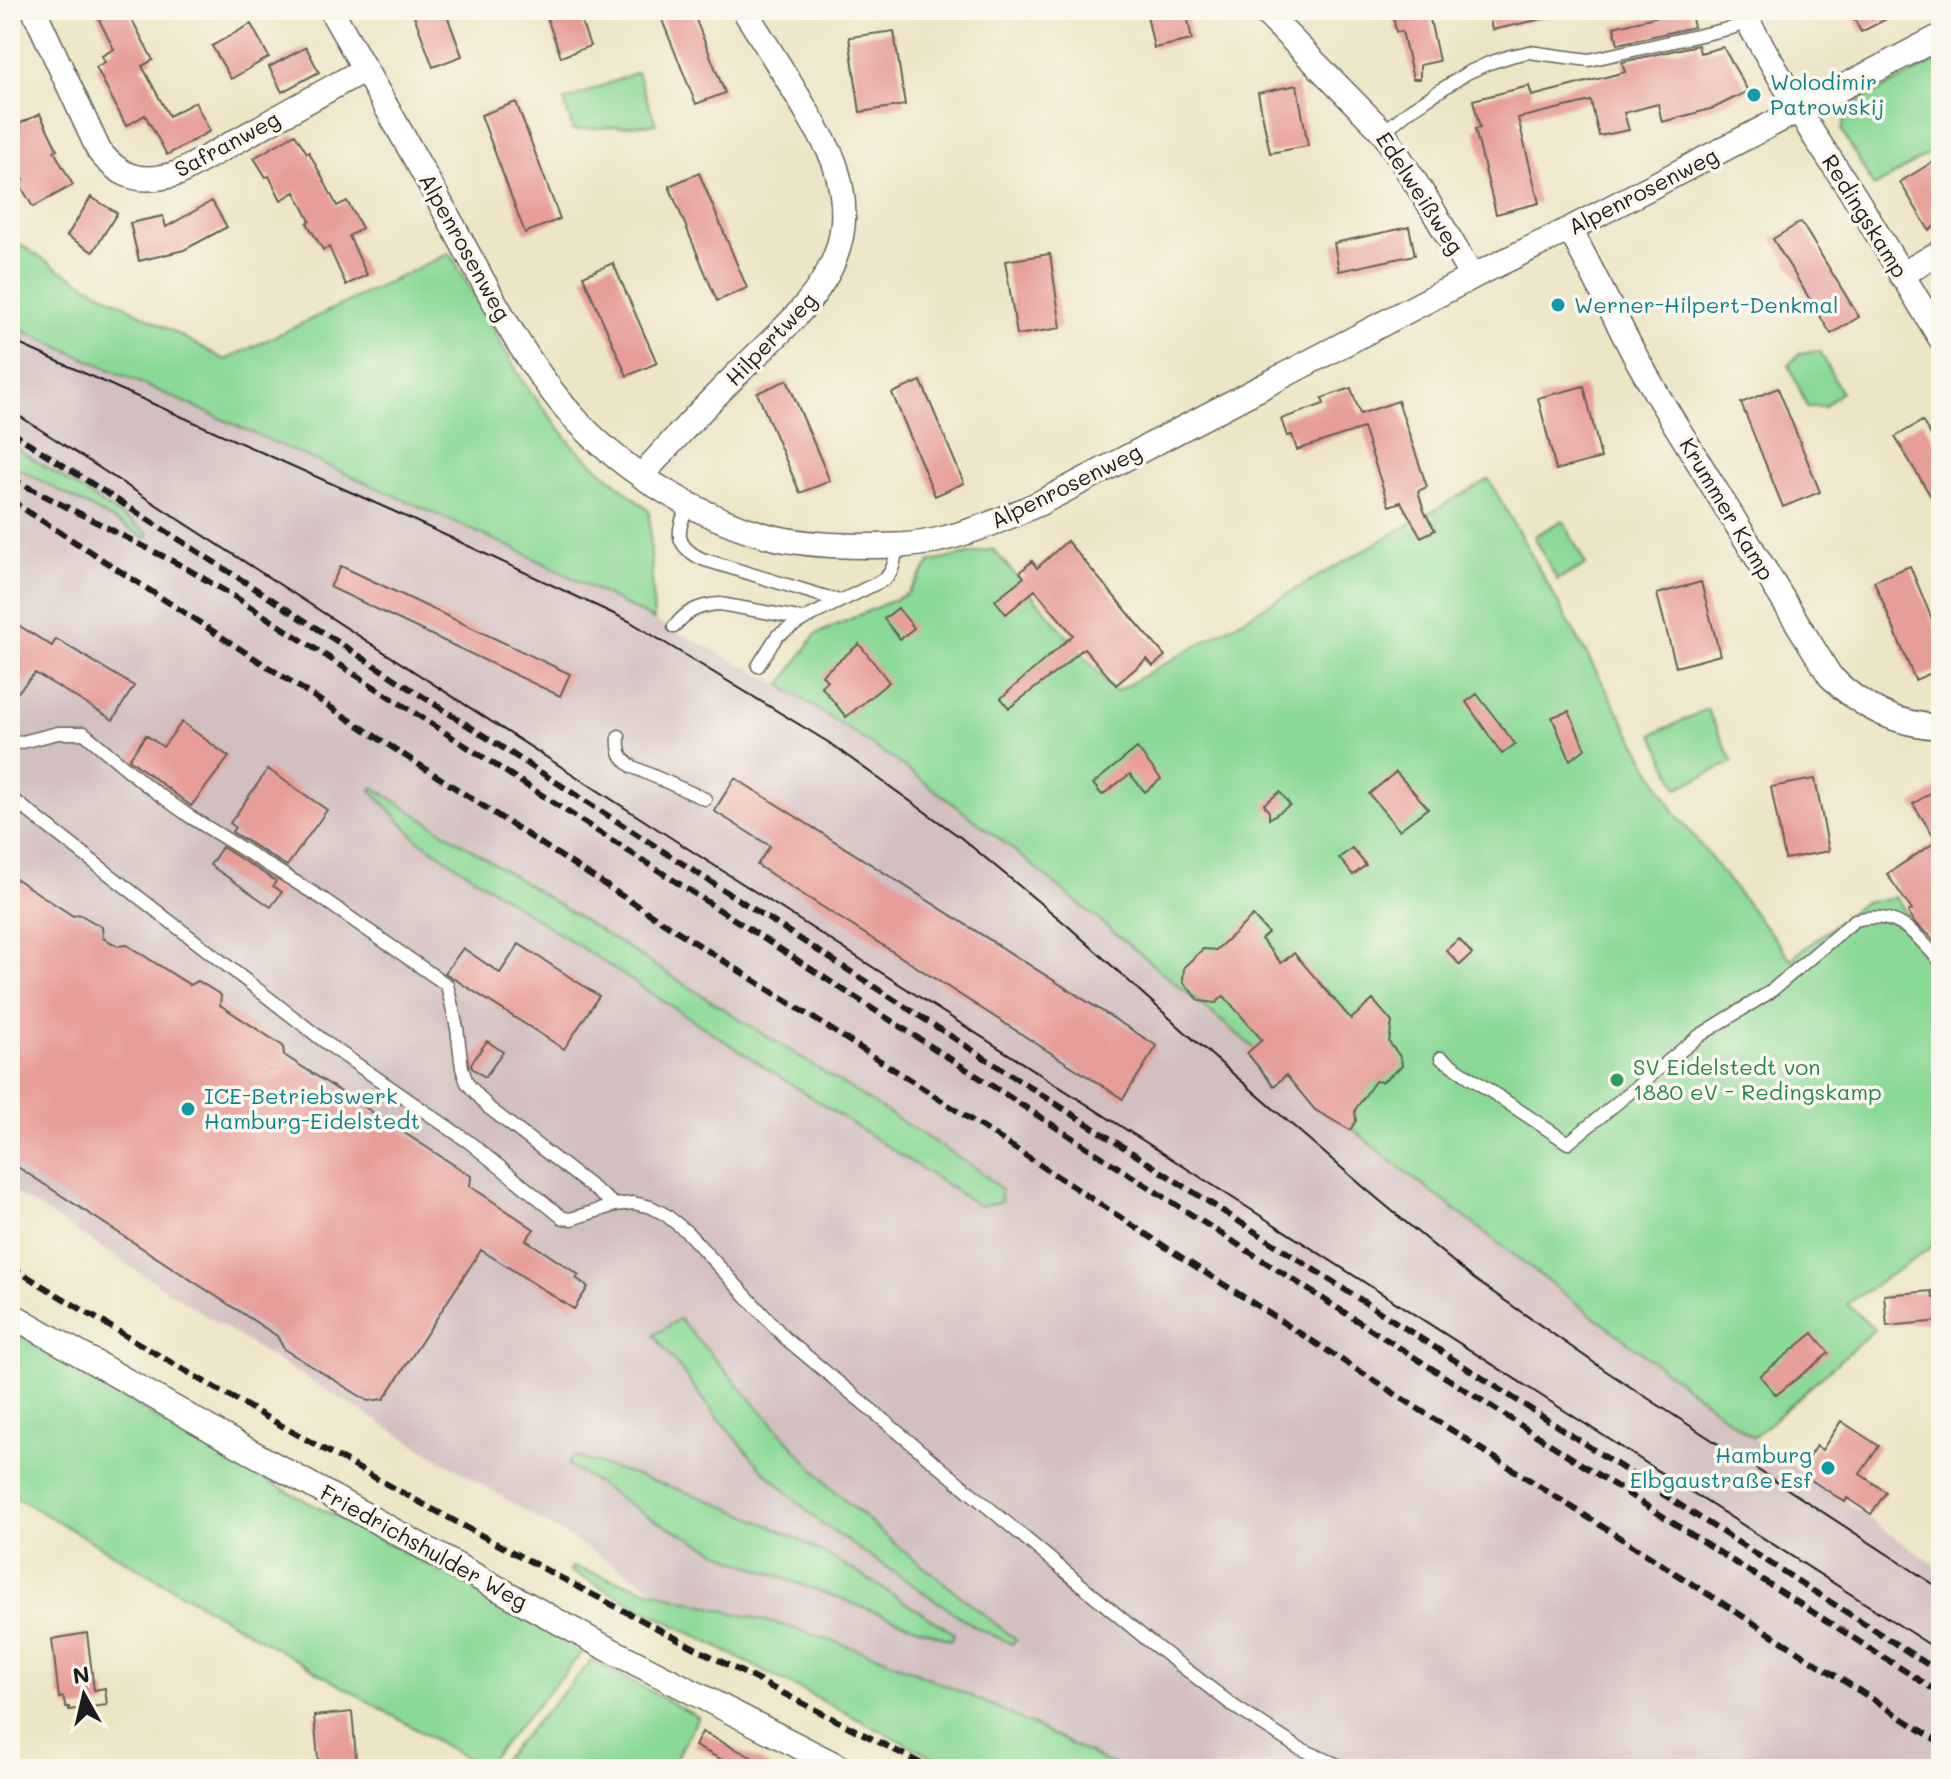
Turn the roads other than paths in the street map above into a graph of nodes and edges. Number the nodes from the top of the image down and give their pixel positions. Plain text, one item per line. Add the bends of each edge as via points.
1 (34, 10) edge
2 (331, 10) edge
3 (744, 10) edge
4 (1263, 10) edge
5 (1744, 15) edge
6 (1941, 36) edge
7 (365, 69) junction
8 (1800, 111) junction
9 (1383, 132) junction
10 (1570, 229) junction
11 (1941, 252) edge
12 (1901, 275) junction
13 (1472, 277) junction
14 (1941, 339) edge
15 (642, 475) junction
16 (688, 505) junction
17 (895, 546) junction
18 (839, 601) junction
19 (804, 619) junction
20 (674, 627) dead end
21 (758, 666) dead end
22 (1941, 727) edge
23 (619, 736) dead end
24 (10, 745) edge
25 (10, 797) edge
26 (705, 799) dead end
27 (1941, 962) edge
28 (1441, 1058) dead end
29 (615, 1205) junction
30 (10, 1314) edge
31 (843, 1769) edge
32 (1347, 1769) edge

1 - 7 street, Safranweg via 99,151 126,175 144,179 179,173
2 - 7 street, Alpenrosenweg
3 - 15 street, Hilpertweg via 831,155 841,186 843,228 831,267 811,300
4 - 9 street, Edelweißweg
5 - 8 street, Redingskamp
5 - 9 lane via 1732,28 1589,60 1529,52 1489,63
6 - 8 street, Alpenrosenweg
7 - 15 street, Alpenrosenweg via 500,312 546,383 580,424
8 - 10 street, Alpenrosenweg
8 - 12 street, Redingskamp
9 - 13 street, Edelweißweg
10 - 13 street, Alpenrosenweg
10 - 22 street, Krummer Kamp via 1659,398 1830,676 1879,712
11 - 12 street
12 - 14 street, Redingskamp
13 - 17 street, Alpenrosenweg via 1040,503 937,541
15 - 16 street, Alpenrosenweg
16 - 17 street, Alpenrosenweg via 766,535 810,543
16 - 18 lane via 679,528 689,553
17 - 18 lane via 896,558 885,579
18 - 19 lane
19 - 20 lane via 720,604 693,610
19 - 21 lane via 777,636
23 - 26 lane via 624,761
24 - 29 lane via 58,733 84,733 189,816 447,985 467,1083 489,1108
25 - 29 lane via 329,1045 469,1142 563,1218
27 - 28 lane via 1908,927 1893,919 1855,920 1770,992 1699,1036 1568,1143
29 - 32 lane via 633,1203 666,1215 785,1338 1145,1638 1235,1707 1297,1747
30 - 31 street, Friedrichshulder Weg via 581,1635

